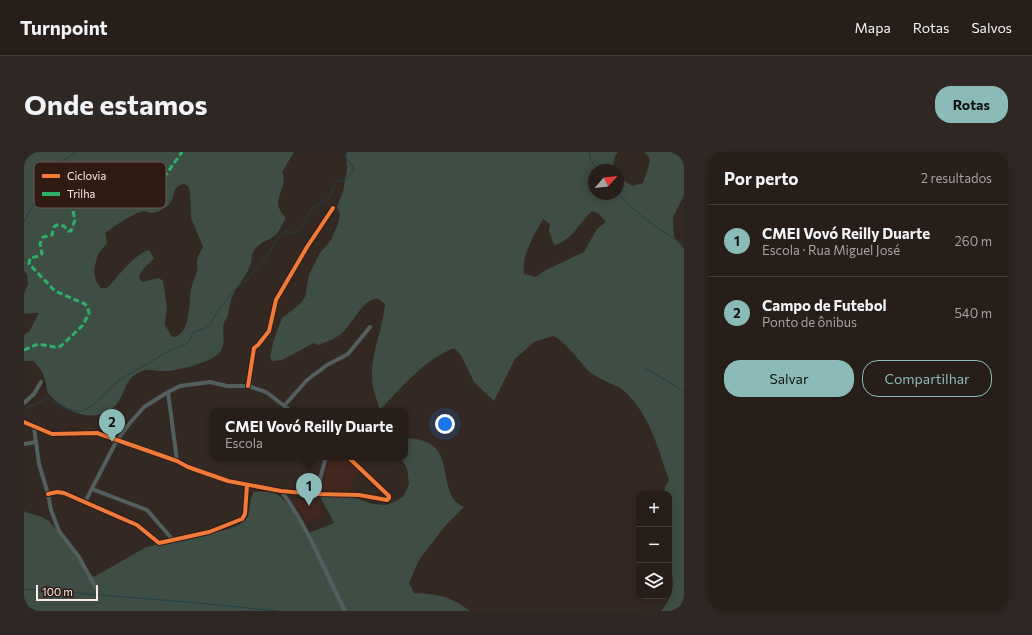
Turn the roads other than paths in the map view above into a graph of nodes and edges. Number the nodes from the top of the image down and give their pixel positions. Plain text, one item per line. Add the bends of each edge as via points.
1 (333, 208) dead end
2 (370, 327) dead end
3 (42, 382) dead end
4 (248, 386) junction
5 (168, 392) junction
6 (24, 403) edge
7 (284, 406) junction
8 (287, 408) edge
9 (24, 422) edge
10 (34, 427) junction
11 (117, 440) junction
12 (36, 442) junction
13 (24, 444) edge
14 (325, 460) edge
15 (351, 460) edge
16 (177, 461) junction
17 (247, 485) junction
18 (92, 489) junction
19 (281, 491) junction
20 (48, 494) junction
21 (316, 494) junction
22 (85, 502) junction
23 (173, 540) junction
24 (96, 588) dead end
25 (345, 611) edge

1 - 4 street via 276,300 269,331 254,348
2 - 7 street via 348,354 307,380
3 - 6 street
4 - 5 street via 227,386 210,382 180,386
4 - 7 street via 266,392
5 - 11 street via 144,407
5 - 16 street
7 - 8 street
9 - 10 street
10 - 11 street via 52,434 92,432
10 - 12 street
11 - 16 street
11 - 18 street
12 - 13 street
12 - 20 street via 39,464
14 - 21 street
15 - 21 street via 389,496 387,500 359,495
16 - 17 street via 228,481
17 - 19 street
17 - 23 street via 245,514 242,519 209,532
18 - 22 street
18 - 23 street via 147,510
19 - 21 street
19 - 25 street via 303,526
20 - 22 street via 64,493
20 - 24 street via 59,531 79,557
22 - 23 street via 137,525 159,543

